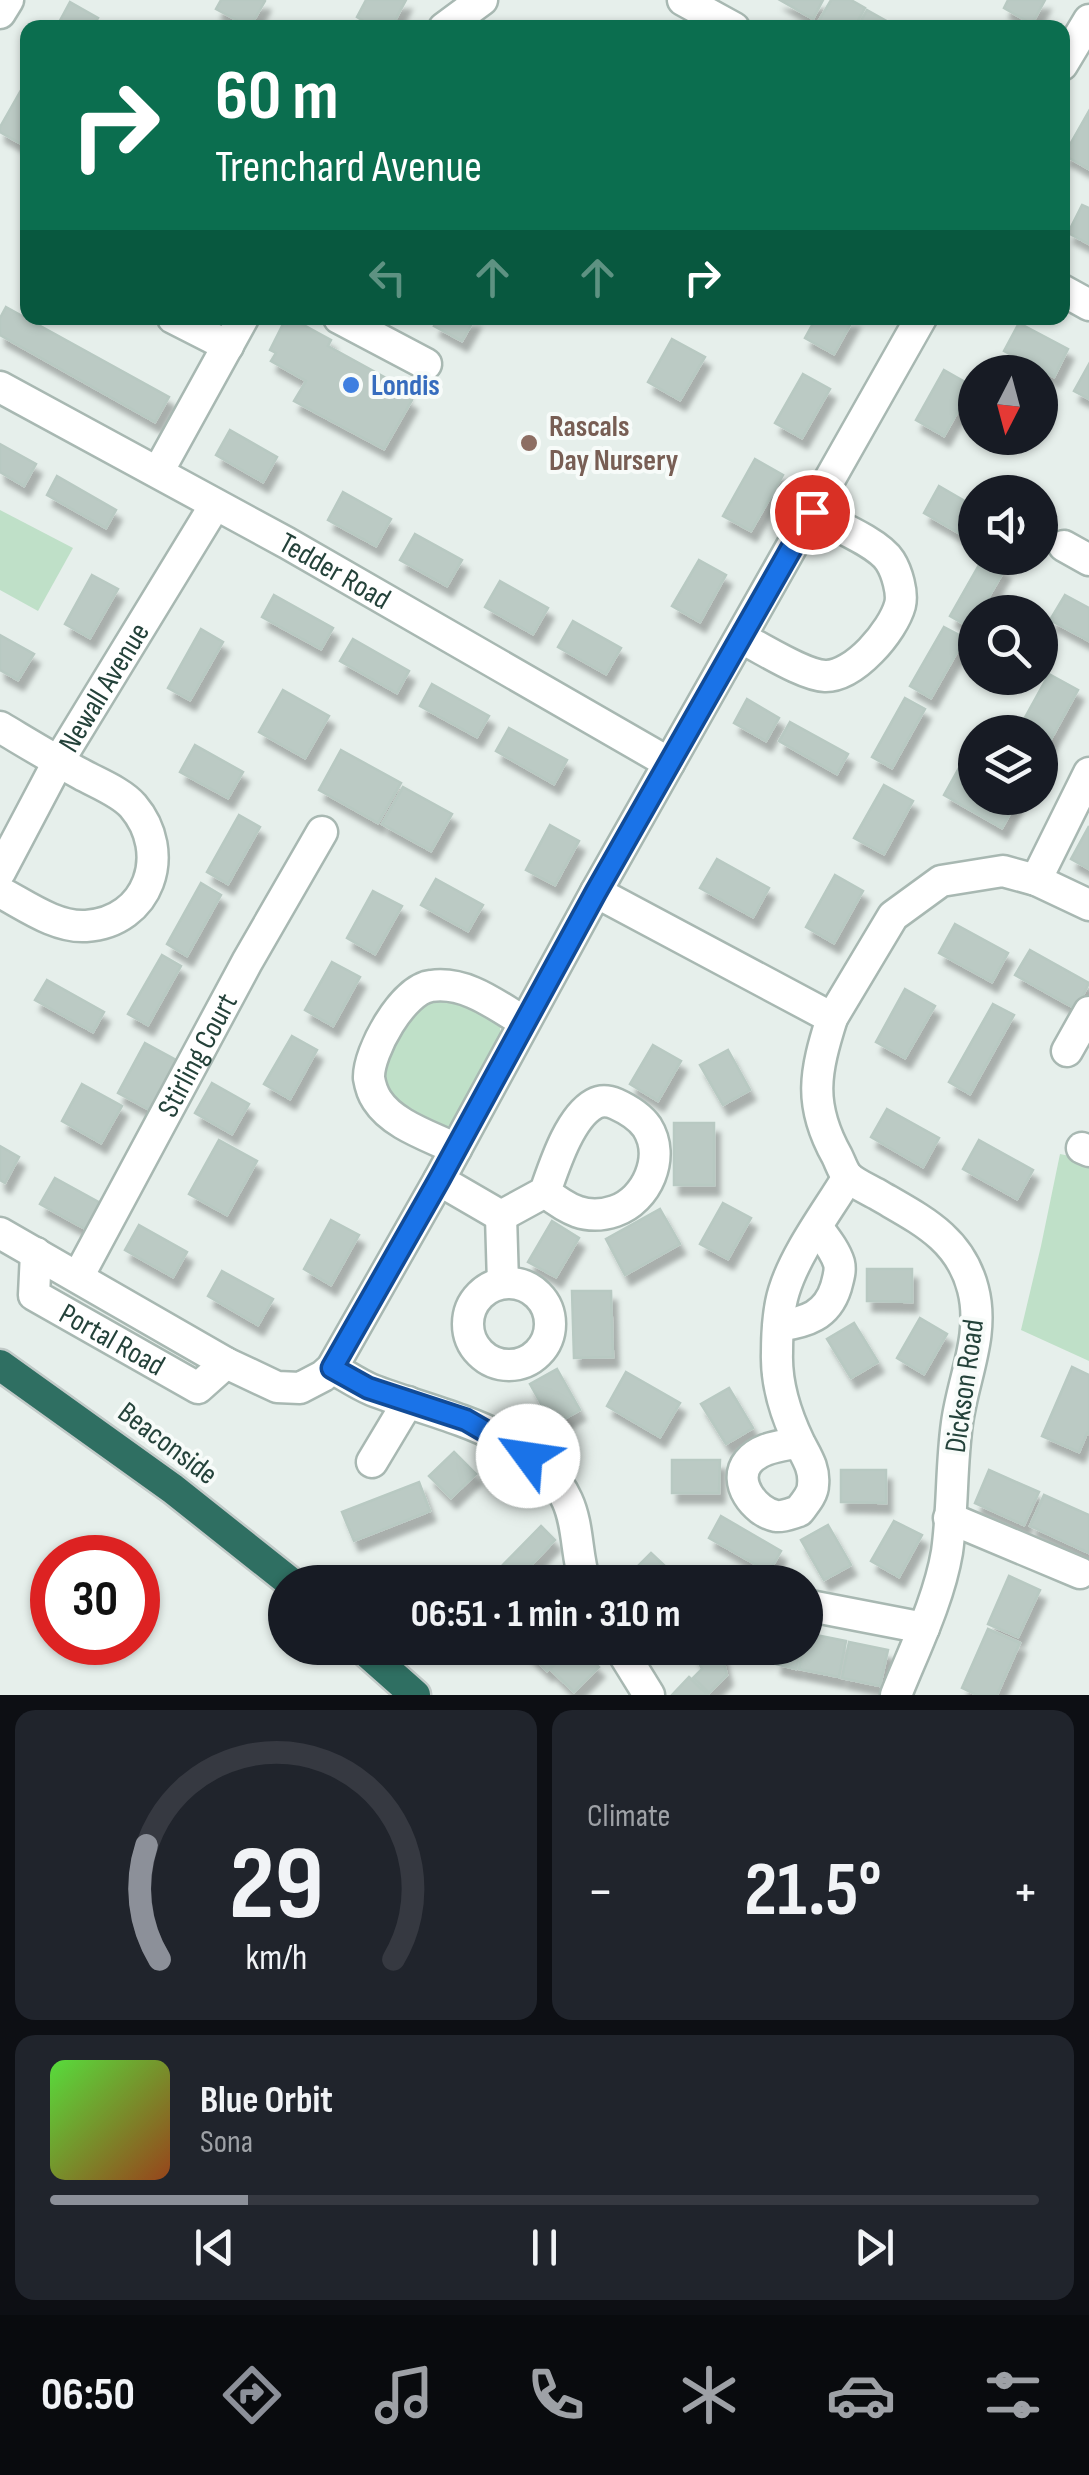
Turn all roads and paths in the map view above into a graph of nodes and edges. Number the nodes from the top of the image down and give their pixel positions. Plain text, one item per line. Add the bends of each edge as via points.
1 (8, 0) edge
2 (482, 0) edge
3 (682, 0) edge
4 (0, 13) edge
5 (455, 20) edge
6 (719, 20) edge
7 (1089, 20) edge
8 (1070, 52) edge
9 (188, 325) edge
10 (240, 325) edge
11 (352, 325) edge
12 (917, 325) edge
13 (228, 346) junction
14 (426, 364) dead end
15 (0, 387) edge
16 (158, 472) junction
17 (215, 506) junction
18 (812, 512) junction
19 (741, 638) junction
20 (0, 728) edge
21 (58, 762) junction
22 (668, 764) junction
23 (1089, 774) edge
24 (322, 832) dead end
25 (0, 872) edge
26 (1036, 880) junction
27 (0, 892) edge
28 (596, 892) junction
29 (1089, 906) edge
30 (1089, 1012) edge
31 (832, 1018) junction
32 (524, 1022) junction
33 (1067, 1051) dead end
34 (456, 1149) junction
35 (848, 1177) junction
36 (439, 1180) junction
37 (544, 1192) dead end
38 (501, 1216) junction
39 (817, 1227) junction
40 (0, 1233) edge
41 (36, 1253) junction
42 (78, 1276) junction
43 (503, 1283) dead end
44 (779, 1326) junction
45 (226, 1363) junction
46 (0, 1365) edge
47 (328, 1372) junction
48 (408, 1402) junction
49 (800, 1442) dead end
50 (372, 1462) dead end
51 (949, 1518) junction
52 (269, 1565) edge
53 (579, 1565) edge
54 (1080, 1573) dead end
55 (823, 1608) edge
56 (924, 1628) junction
57 (381, 1665) edge
58 (630, 1665) edge
59 (415, 1695) edge
60 (649, 1695) edge
61 (896, 1695) edge

1 - 4 street
2 - 5 street
3 - 6 street
7 - 8 street
9 - 13 street
10 - 13 street
11 - 14 street
12 - 18 street
13 - 16 street
15 - 16 street, Tedder Road
16 - 17 street, Tedder Road
17 - 21 street, Newall Avenue
17 - 22 street, Tedder Road
18 - 19 street
18 - 19 street via 889,559 901,601 894,619 866,656 828,676
19 - 22 street
20 - 21 street
21 - 25 street, Newall Avenue
21 - 27 street via 130,803 148,826 152,875 130,908 86,926 50,918
22 - 28 street
23 - 26 street
24 - 42 street, Stirling Court
26 - 29 street
26 - 31 street via 1004,871 941,880 921,893 893,916
28 - 31 street
28 - 32 street
30 - 33 street
31 - 35 street via 816,1094
32 - 34 street
32 - 34 street via 452,985 427,986 396,1010 372,1060 374,1097 388,1113
34 - 36 street
35 - 39 street
35 - 51 street, Dickson Road via 945,1237 973,1289 978,1328 957,1422
36 - 38 street
36 - 47 street
37 - 38 street
38 - 43 street
39 - 44 street via 783,1292
39 - 44 street via 840,1266 833,1297 817,1317
40 - 41 street, Portal Road
41 - 42 street, Portal Road
41 - 45 street, Portal Road via 34,1295 198,1388
42 - 45 street, Portal Road
44 - 49 street via 777,1376
45 - 47 street, Portal Road via 277,1388 300,1388
46 - 52 highway, Beaconside
47 - 48 street
48 - 50 street
48 - 53 street via 466,1420 544,1468 568,1502
51 - 54 street
51 - 56 street, Dickson Road via 946,1554
55 - 56 street
56 - 61 street, Dickson Road
57 - 59 highway
58 - 60 street

